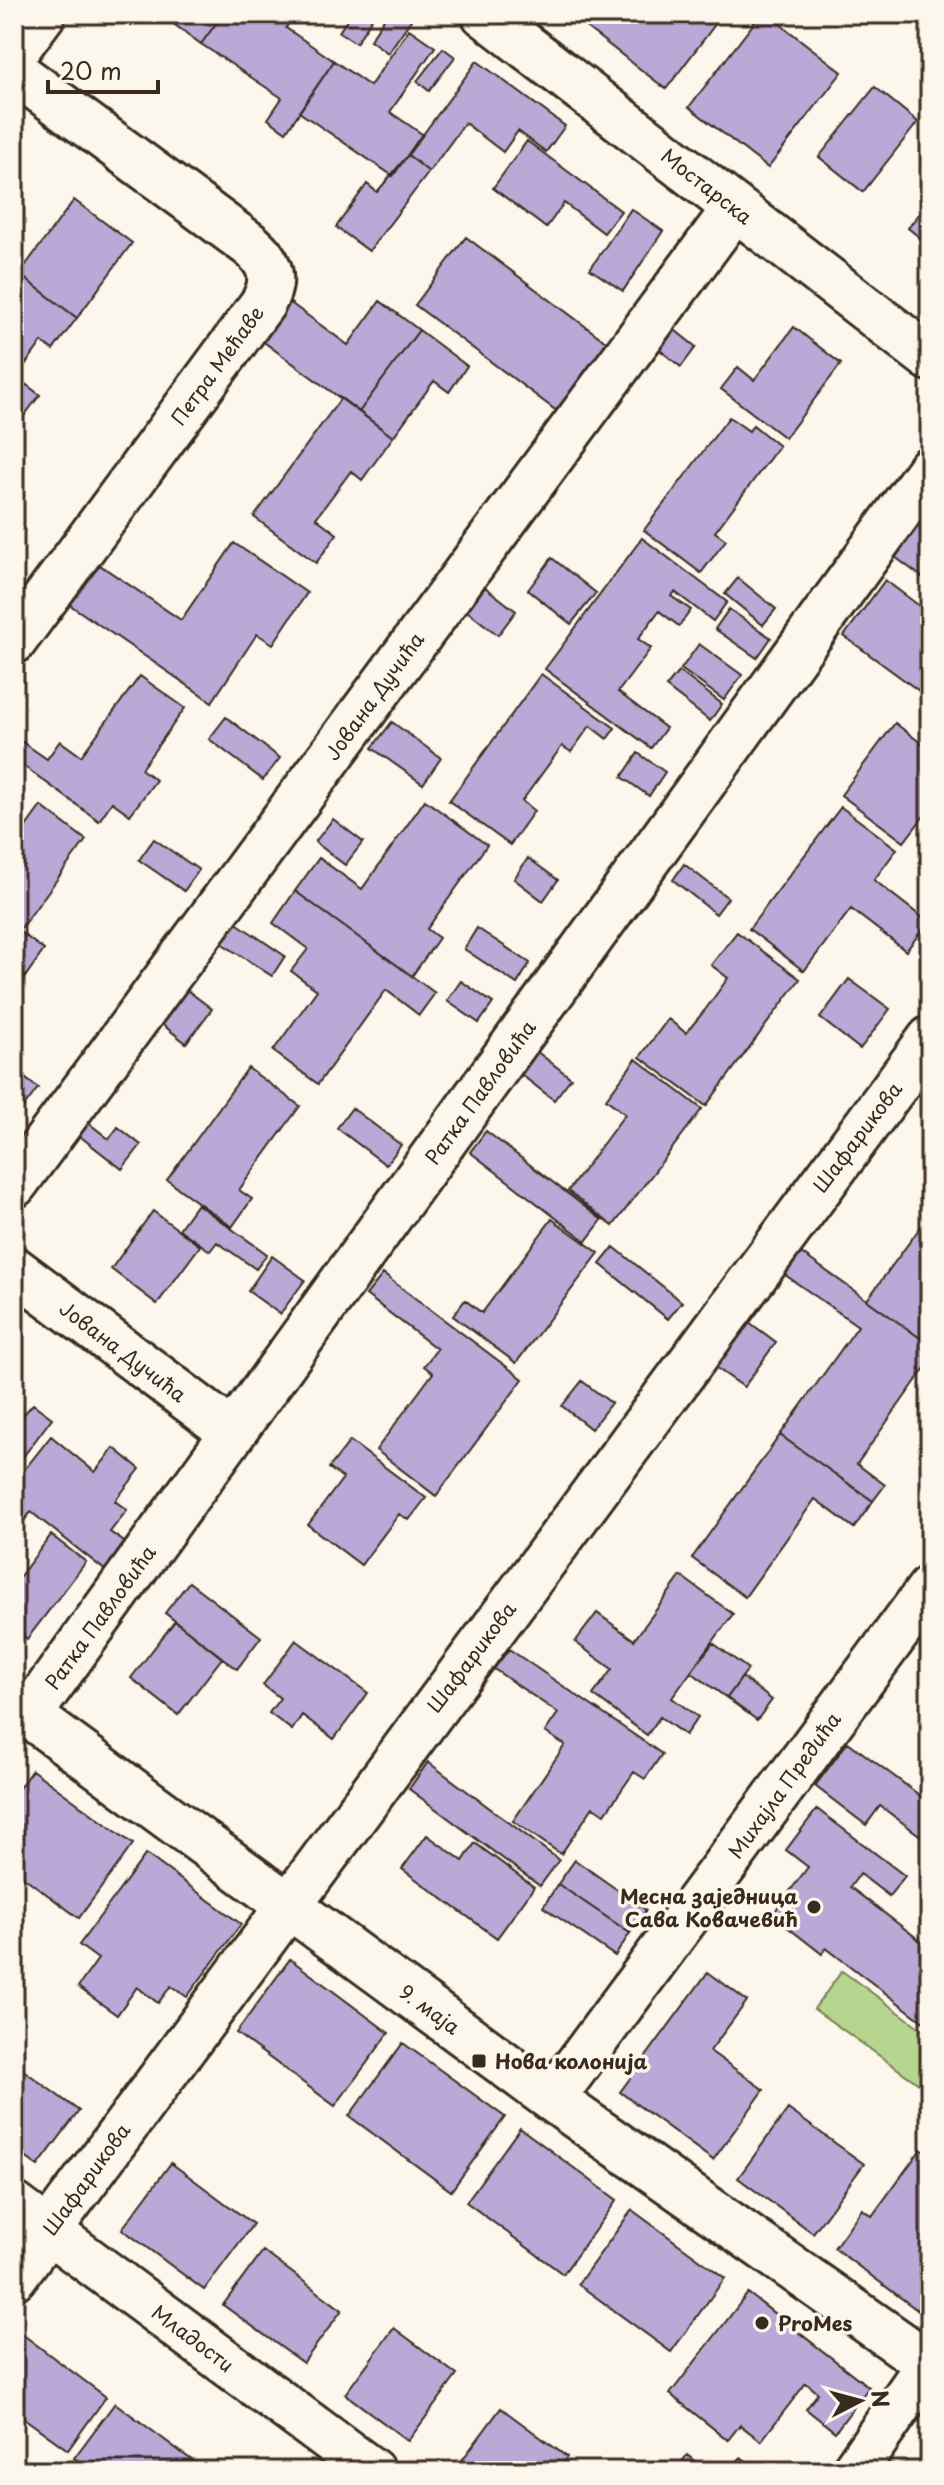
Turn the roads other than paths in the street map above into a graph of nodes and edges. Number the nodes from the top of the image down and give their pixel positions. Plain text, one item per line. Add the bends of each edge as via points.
1 (43, 14) edge
2 (484, 14) edge
3 (14, 53) edge
4 (14, 71) edge
5 (735, 208) junction
6 (930, 358) edge
7 (930, 469) edge
8 (14, 641) edge
9 (930, 1039) edge
10 (14, 1185) edge
11 (14, 1269) edge
12 (233, 1433) junction
13 (930, 1588) edge
14 (22, 1709) edge
15 (287, 1904) junction
16 (552, 2099) junction
17 (14, 2205) edge
18 (49, 2231) junction
19 (14, 2277) edge
20 (929, 2363) edge
21 (372, 2471) edge
22 (854, 2471) edge

1 - 3 street
2 - 5 street, Мостарска
4 - 8 street, Петра Мећаве via 249,244 263,256 271,280 263,303
5 - 6 street, Мостарска
5 - 10 street, Јована Дучића
7 - 12 street, Ратка Павловића
9 - 15 street, Шафарикова
11 - 12 street, Јована Дучића
12 - 14 street, Ратка Павловића
13 - 16 street, Михајла Предића
14 - 15 street, 9. маја
15 - 16 street, 9. маја
15 - 18 street, Шафарикова
16 - 20 street, 9. маја
17 - 18 street, Младости
18 - 19 street, Шафарикова
18 - 21 street, Младости
20 - 22 street

